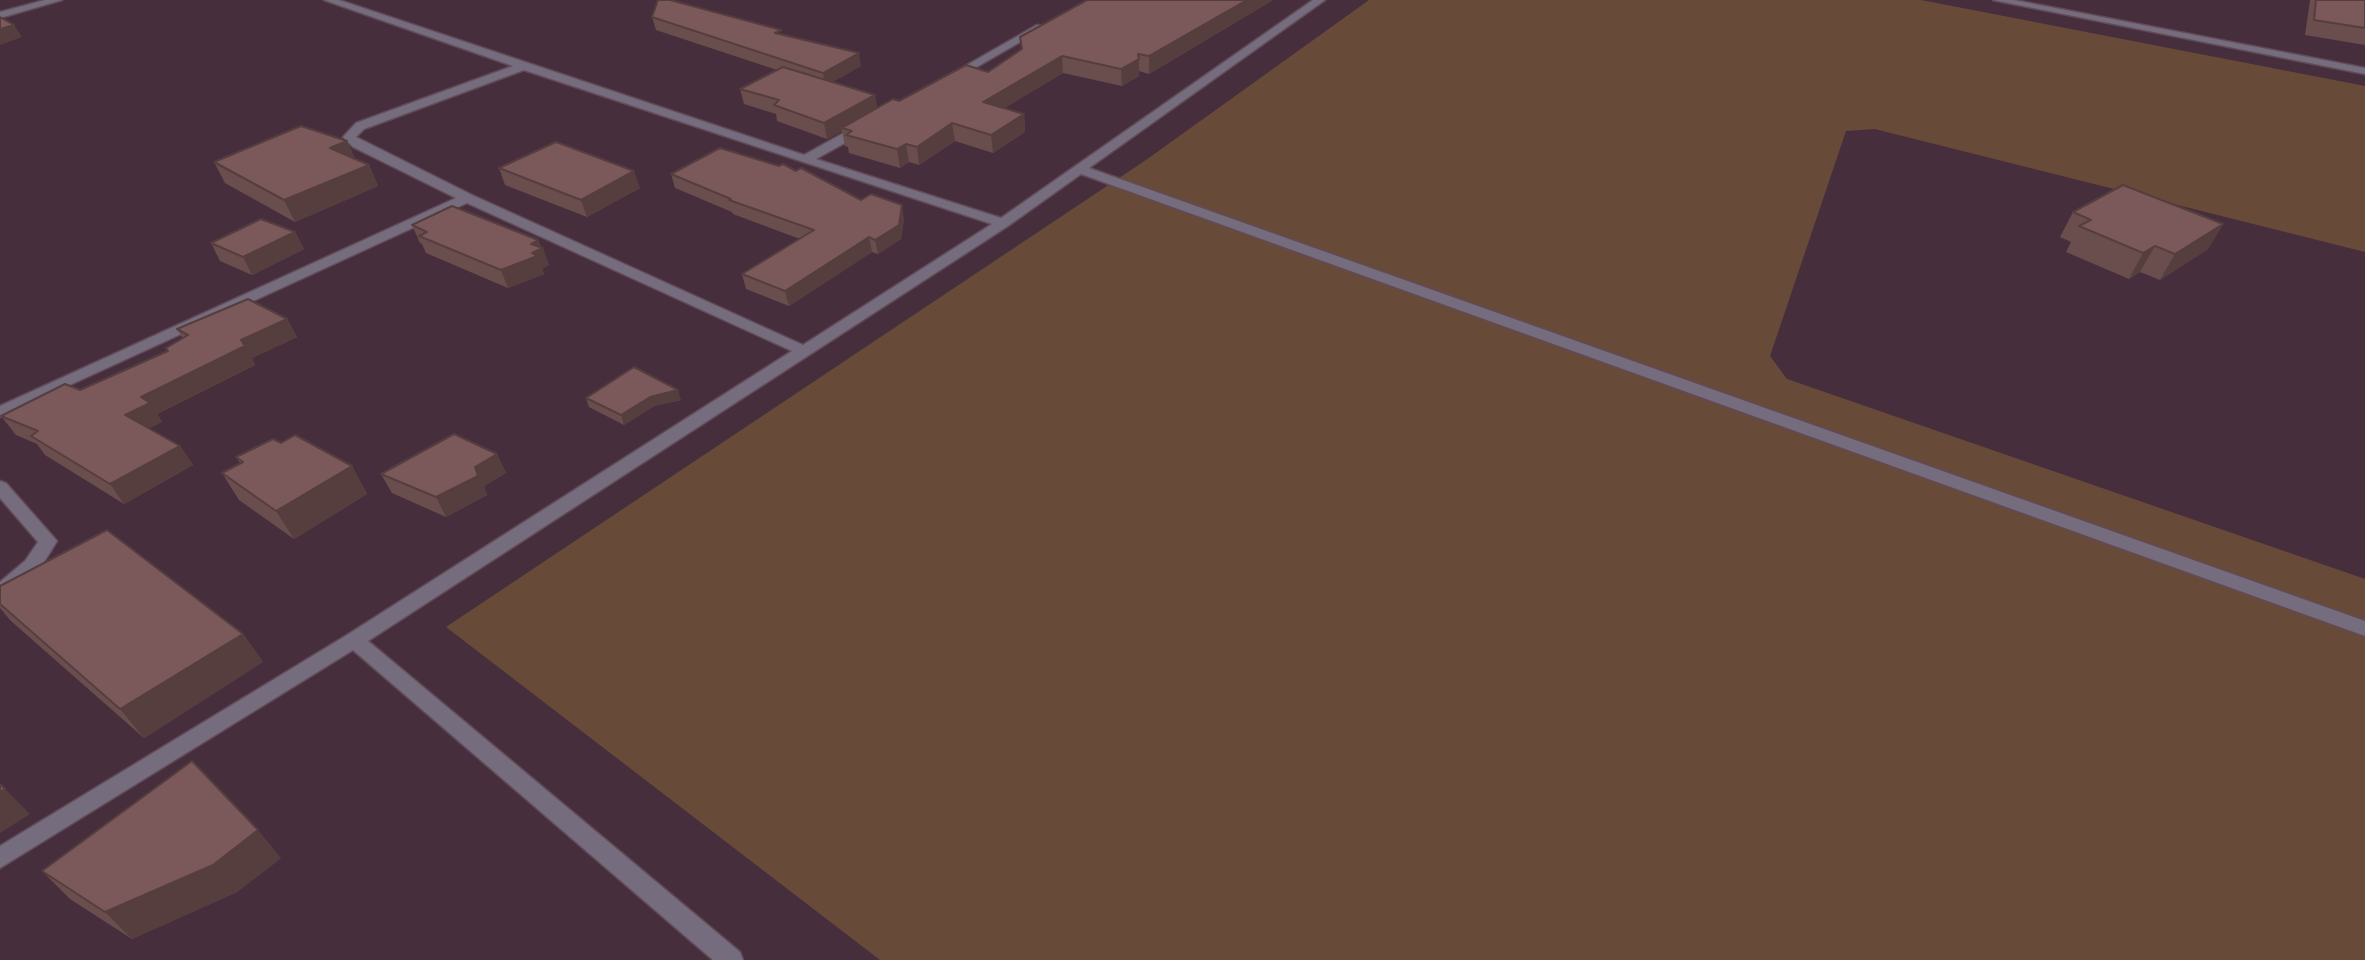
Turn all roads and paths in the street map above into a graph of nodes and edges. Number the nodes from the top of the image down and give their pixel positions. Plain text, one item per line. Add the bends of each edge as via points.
1 (57, 0) edge
2 (329, 0) edge
3 (1320, 0) edge
4 (1998, 0) edge
5 (0, 15) edge
6 (1054, 20) edge
7 (527, 65) junction
8 (2365, 71) edge
9 (936, 86) edge
10 (877, 119) edge
11 (806, 159) junction
12 (1080, 169) junction
13 (467, 198) junction
14 (1003, 223) junction
15 (804, 351) junction
16 (0, 412) edge
17 (0, 487) edge
18 (0, 593) edge
19 (2365, 629) edge
20 (354, 640) junction
21 (0, 858) edge
22 (731, 960) edge

1 - 5 street
2 - 7 street
3 - 12 street
4 - 8 street
6 - 9 street
7 - 11 street
7 - 13 street via 360,126 349,137
10 - 11 street
11 - 14 street
12 - 14 street
12 - 19 street
13 - 15 street
13 - 16 street
14 - 15 street
15 - 20 street
17 - 18 street via 48,541 32,566
20 - 21 street
20 - 22 street

